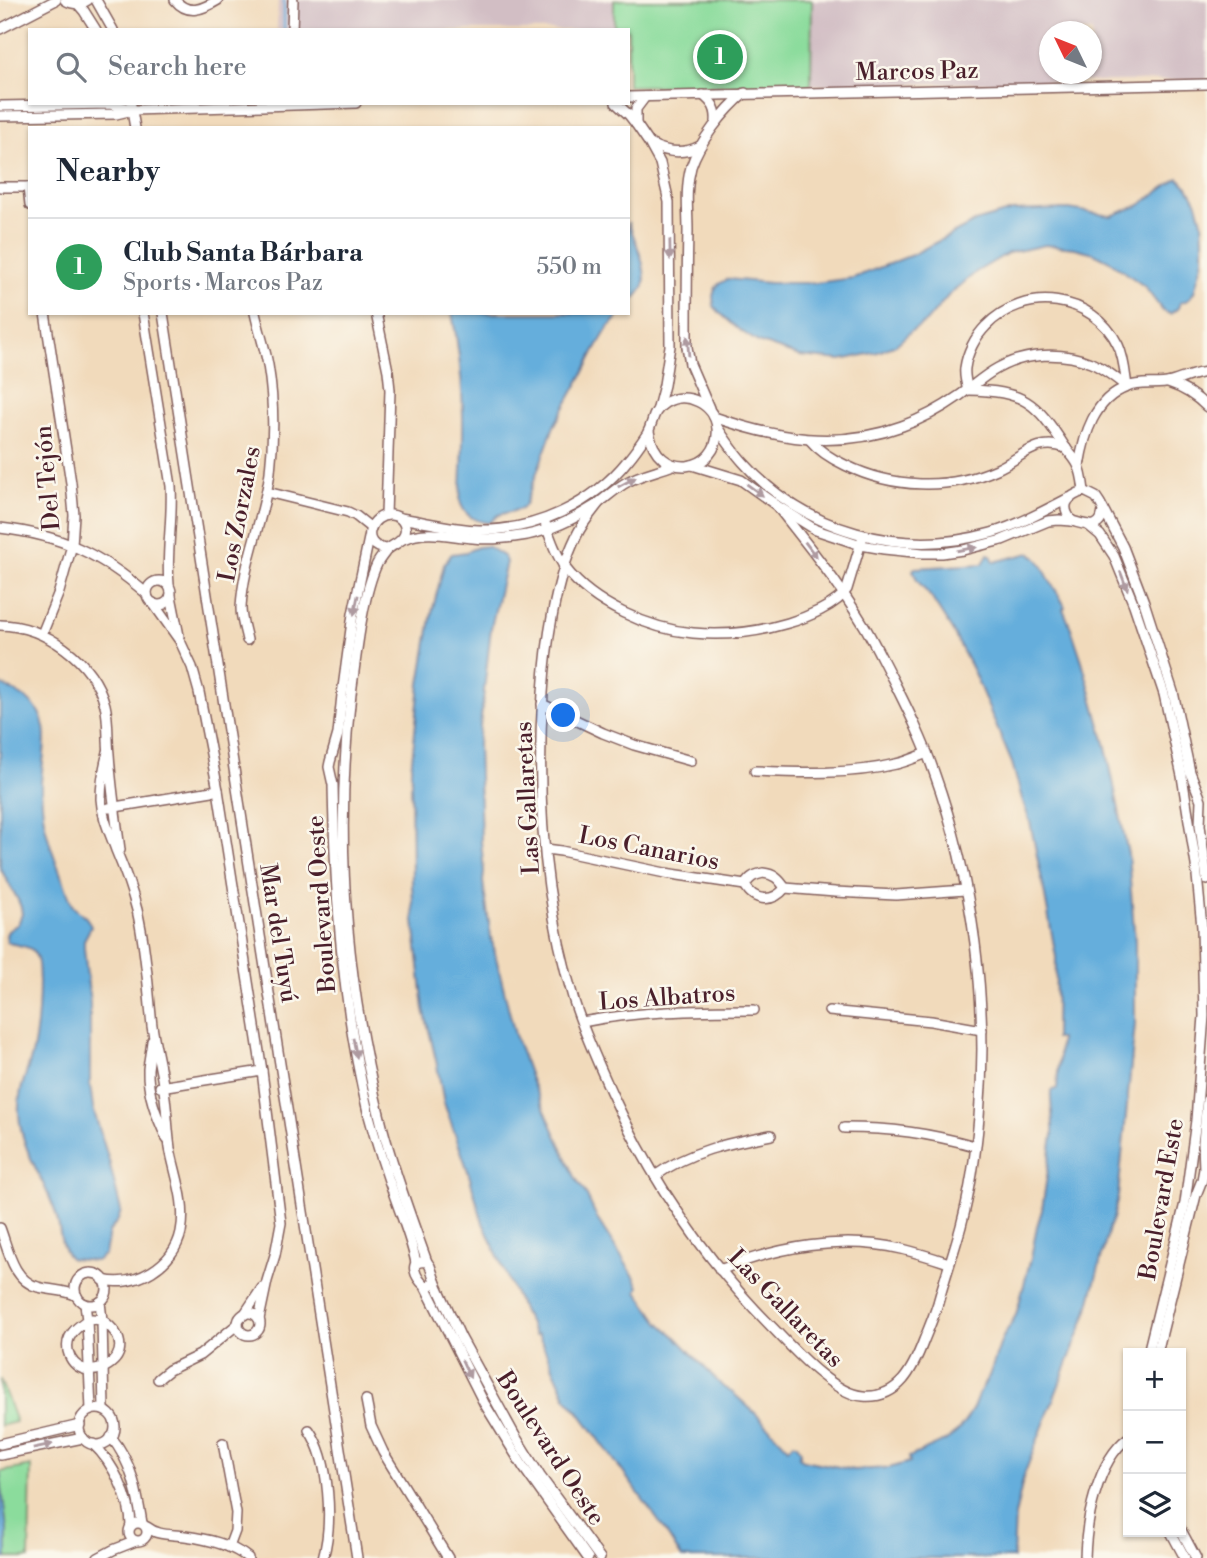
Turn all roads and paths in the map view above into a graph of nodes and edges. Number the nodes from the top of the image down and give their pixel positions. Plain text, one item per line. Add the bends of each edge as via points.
1 (56, 0) edge
2 (65, 0) edge
3 (88, 0) edge
4 (96, 0) edge
5 (175, 0) edge
6 (218, 0) edge
7 (293, 0) edge
8 (78, 4) junction
9 (95, 28) edge
10 (112, 28) edge
11 (292, 28) edge
12 (0, 29) edge
13 (1207, 84) edge
14 (745, 93) junction
15 (703, 94) junction
16 (630, 97) edge
17 (645, 97) junction
18 (55, 105) edge
19 (132, 105) edge
20 (618, 105) edge
21 (0, 106) edge
22 (0, 116) edge
23 (636, 124) junction
24 (716, 124) junction
25 (135, 126) edge
26 (649, 143) junction
27 (702, 145) junction
28 (0, 187) edge
29 (28, 187) edge
30 (45, 315) edge
31 (143, 315) edge
32 (163, 315) edge
33 (255, 315) edge
34 (376, 315) edge
35 (1207, 372) edge
36 (1168, 383) junction
37 (1127, 387) junction
38 (968, 390) junction
39 (1207, 407) edge
40 (657, 410) junction
41 (712, 413) junction
42 (717, 427) junction
43 (649, 431) junction
44 (810, 440) junction
45 (1066, 448) junction
46 (673, 465) junction
47 (692, 465) junction
48 (1079, 466) junction
49 (1084, 491) junction
50 (267, 492) junction
51 (1070, 497) junction
52 (598, 504) junction
53 (776, 505) junction
54 (1102, 509) junction
55 (386, 515) junction
56 (400, 518) junction
57 (1072, 520) junction
58 (545, 524) junction
59 (1088, 526) junction
60 (0, 528) edge
61 (370, 533) junction
62 (403, 538) junction
63 (862, 541) junction
64 (72, 545) junction
65 (387, 550) junction
66 (168, 567) junction
67 (565, 567) junction
68 (160, 580) junction
69 (135, 584) junction
70 (150, 584) junction
71 (169, 586) junction
72 (147, 594) junction
73 (844, 595) junction
74 (171, 596) junction
75 (1144, 602) junction
76 (153, 603) junction
77 (1133, 605) junction
78 (0, 625) edge
79 (42, 634) junction
80 (247, 640) dead end
81 (180, 641) junction
82 (354, 641) junction
83 (1168, 693) junction
84 (542, 704) junction
85 (108, 752) junction
86 (927, 753) junction
87 (332, 755) junction
88 (346, 759) junction
89 (691, 761) dead end
90 (345, 771) junction
91 (755, 771) dead end
92 (331, 775) junction
93 (1196, 786) junction
94 (218, 790) junction
95 (1184, 792) junction
96 (114, 807) junction
97 (102, 809) junction
98 (1187, 809) junction
99 (1201, 810) junction
100 (339, 840) junction
101 (546, 849) junction
102 (123, 866) junction
103 (1207, 880) edge
104 (745, 885) junction
105 (785, 888) junction
106 (965, 890) junction
107 (1204, 927) edge
108 (754, 1010) dead end
109 (829, 1011) dead end
110 (582, 1023) junction
111 (982, 1030) junction
112 (153, 1031) junction
113 (1205, 1043) edge
114 (262, 1071) junction
115 (164, 1086) junction
116 (149, 1089) junction
117 (1207, 1100) edge
118 (844, 1128) dead end
119 (771, 1135) dead end
120 (975, 1146) junction
121 (170, 1147) junction
122 (1190, 1161) junction
123 (1204, 1163) junction
124 (654, 1176) junction
125 (1188, 1182) junction
126 (1200, 1185) junction
127 (401, 1201) junction
128 (0, 1228) edge
129 (427, 1262) junction
130 (949, 1262) junction
131 (416, 1263) junction
132 (720, 1270) junction
133 (103, 1279) junction
134 (267, 1281) junction
135 (435, 1281) junction
136 (77, 1282) junction
137 (120, 1282) junction
138 (425, 1286) junction
139 (56, 1289) junction
140 (1169, 1291) junction
141 (77, 1296) junction
142 (103, 1298) junction
143 (85, 1304) junction
144 (244, 1315) junction
145 (259, 1319) junction
146 (87, 1320) junction
147 (102, 1320) junction
148 (238, 1324) junction
149 (249, 1335) junction
150 (457, 1339) junction
151 (219, 1341) junction
152 (1150, 1348) edge
153 (1158, 1348) edge
154 (102, 1369) junction
155 (90, 1371) junction
156 (158, 1380) dead end
157 (366, 1400) dead end
158 (91, 1410) junction
159 (104, 1410) junction
160 (80, 1425) junction
161 (309, 1430) dead end
162 (111, 1437) junction
163 (83, 1438) junction
164 (1123, 1442) edge
165 (223, 1443) dead end
166 (93, 1444) junction
167 (1, 1451) edge
168 (528, 1465) junction
169 (132, 1475) junction
170 (119, 1482) junction
171 (144, 1525) junction
172 (130, 1528) junction
173 (164, 1535) junction
174 (1174, 1537) edge
175 (1185, 1537) edge
176 (140, 1540) junction
177 (229, 1546) junction
178 (113, 1550) junction
179 (98, 1558) edge
180 (248, 1558) edge
181 (323, 1558) edge
182 (357, 1558) edge
183 (448, 1558) edge
184 (588, 1558) edge
185 (600, 1558) edge
186 (1086, 1558) edge
187 (1185, 1558) edge
188 (1196, 1558) edge

1 - 12 street
2 - 8 street
3 - 8 street
4 - 10 street
5 - 6 street via 193,10
7 - 11 street
8 - 9 street
13 - 14 street, Marcos Paz
14 - 15 street, Marcos Paz
14 - 24 street
15 - 17 street, Marcos Paz
15 - 24 street via 715,106
16 - 17 street, Marcos Paz
17 - 23 street via 636,109
18 - 21 street
19 - 22 street via 116,114
19 - 25 street
20 - 23 street
23 - 26 street
24 - 27 street
26 - 27 street via 672,152
26 -> 40 street via 660,163 669,202 670,346
41 -> 27 street via 687,347 687,191 691,166
28 - 29 street
30 - 64 street, Del Tejón via 71,483
31 - 66 street via 170,486
32 - 182 street, Mar del Tuyú
33 - 50 street, Los Zorzales via 273,409
34 - 55 street via 390,390
35 - 36 street
36 - 37 street
36 - 39 street via 1193,394
37 - 38 street via 1092,363 1042,356 998,368
37 - 38 street via 1118,345 1103,324 1077,307 1043,300 1004,310 981,331 965,366
37 - 48 street via 1103,404 1092,419
38 - 44 street via 902,426 858,438
38 - 45 street via 1000,391 1022,399 1049,422
40 - 41 street via 683,397 702,403
40 - 43 street
41 - 42 street
41 - 44 street via 766,433
42 - 47 street via 709,454
42 - 63 street via 744,463 782,498
43 - 46 street via 655,452
43 - 58 street via 606,483
44 - 45 street via 839,463 899,484 959,481 997,469 1035,447
45 - 48 street
46 - 47 street
52 -> 46 street via 629,480
47 -> 53 street via 741,480
48 - 49 street
49 - 51 street
49 - 54 street via 1096,498
50 - 61 street via 348,512 363,520
50 - 80 street, Los Zorzales via 242,597
51 - 57 street via 1065,509
51 - 63 street via 1013,525 974,537 928,543
52 - 58 street via 565,522
52 - 67 street, Las Gallaretas via 583,522
53 - 63 street via 816,530
53 -> 73 street, Las Gallaretas
54 - 59 street via 1100,521
54 - 75 street, Boulevard Este
55 - 56 street
55 - 61 street
56 - 58 street via 479,530
56 - 62 street
57 - 59 street
63 -> 57 street via 903,552 942,553 982,546 1048,521
58 - 62 street via 528,534 495,539 429,533
58 - 67 street
59 -> 77 street, Boulevard Este via 1114,556
60 - 64 street
61 - 65 street via 376,547
61 -> 82 street, Boulevard Oeste
62 - 65 street
63 - 73 street
64 - 69 street via 108,563
64 - 79 street, Del Tejón
65 - 82 street, Boulevard Oeste via 371,579
66 - 68 street
66 - 71 street
67 - 73 street via 618,610 691,633 769,629 816,613
67 - 84 street, Las Gallaretas via 548,644
68 - 70 street
68 - 71 street
69 - 70 street
69 - 72 street
70 - 72 street
71 - 74 street
72 - 76 street
73 - 86 street, Las Gallaretas
74 - 76 street via 164,604
74 - 81 street
75 - 77 street
75 - 83 street, Boulevard Este
76 - 81 street
77 - 83 street, Boulevard Este
78 - 79 street
79 - 85 street via 75,658 99,690 107,719
81 - 94 street via 199,692
82 - 87 street, Boulevard Oeste
82 - 88 street, Boulevard Oeste
83 - 93 street, Boulevard Este
83 - 95 street, Boulevard Este
84 - 89 street via 634,745
84 - 101 street, Las Gallaretas
85 - 96 street
85 - 97 street
86 - 91 street via 860,769
86 - 106 street, Las Gallaretas
87 - 88 street via 342,754
87 - 92 street, Boulevard Oeste
88 - 90 street, Boulevard Oeste
90 - 92 street
90 - 100 street, Boulevard Oeste
92 - 100 street, Boulevard Oeste
93 - 95 street
93 - 99 street, Boulevard Este
94 - 96 street
94 - 114 street
95 - 98 street, Boulevard Este
96 - 97 street
96 - 102 street
97 - 102 street
98 - 99 street
98 - 107 street, Boulevard Este
99 - 103 street, Boulevard Este
100 - 127 street, Boulevard Oeste via 347,965 367,1082
101 - 104 street, Los Canarios
101 - 110 street, Las Gallaretas via 555,921
102 - 112 street via 138,913
104 - 105 street, Los Canarios via 754,897 762,899 775,897
104 - 105 street, Los Canarios via 763,873
105 - 106 street, Los Canarios via 896,895
106 - 111 street, Las Gallaretas via 977,956
107 - 113 street, Boulevard Este
108 - 110 street, Los Albatros via 646,1013
109 - 111 street
110 - 124 street, Las Gallaretas
111 - 120 street, Las Gallaretas
112 - 115 street
112 - 116 street
113 - 122 street, Boulevard Este
114 - 115 street
114 - 134 street via 281,1223
115 - 116 street
115 - 121 street
116 - 121 street
117 - 123 street, Boulevard Este
118 - 120 street via 921,1133
119 - 124 street via 706,1150
120 - 130 street, Las Gallaretas via 961,1225
121 - 137 street via 183,1210 181,1234 157,1268
122 - 123 street
122 - 125 street, Boulevard Este
123 - 126 street, Boulevard Este
124 - 132 street, Las Gallaretas
125 - 126 street
125 - 140 street, Boulevard Este
126 - 140 street, Boulevard Este
127 - 129 street, Boulevard Oeste
127 - 131 street, Boulevard Oeste
128 - 139 street via 24,1280
129 - 131 street
129 - 135 street
130 - 132 street via 876,1245 828,1245 773,1252
130 - 132 street, Las Gallaretas via 911,1371 898,1386 872,1396 842,1391 831,1382 792,1348
131 - 138 street via 415,1274
133 - 136 street via 89,1274
133 - 137 street
133 - 142 street via 107,1289
134 - 144 street
134 - 145 street
135 - 138 street
135 - 150 street, Boulevard Oeste
136 - 139 street
136 - 141 street
137 - 142 street
138 - 150 street, Boulevard Oeste
139 - 141 street
140 - 152 street, Boulevard Este
140 - 153 street, Boulevard Este
141 - 143 street
142 - 143 street via 95,1305
142 - 147 street
143 - 146 street
144 - 145 street via 254,1314
144 - 148 street
145 - 149 street via 259,1329
146 - 147 street
146 - 155 street
146 - 155 street via 72,1332 68,1350 72,1360
147 - 154 street
147 - 154 street via 113,1330 119,1348 111,1365
148 - 149 street via 240,1331
148 - 151 street
149 - 151 street
150 - 168 street, Boulevard Oeste
151 - 156 street
154 - 155 street
154 - 159 street
155 - 158 street
157 - 183 street via 383,1452
158 - 159 street
158 - 160 street
159 - 162 street via 115,1423
160 - 163 street
160 - 167 street
161 - 181 street via 319,1447 329,1513
162 - 166 street
162 - 169 street
163 - 166 street
167 -> 163 street
164 - 186 street via 1101,1479 1090,1514
165 - 177 street via 236,1513
166 - 170 street
168 - 184 street, Boulevard Oeste
168 - 185 street, Boulevard Oeste
169 - 170 street
169 - 171 street
170 - 172 street via 129,1508
171 - 172 street via 136,1523
171 - 173 street
171 - 176 street via 148,1534
172 - 176 street via 131,1538
172 - 178 street
173 - 176 street
173 - 177 street
174 - 187 street
175 - 188 street
176 - 178 street
177 - 180 street
178 - 179 street

